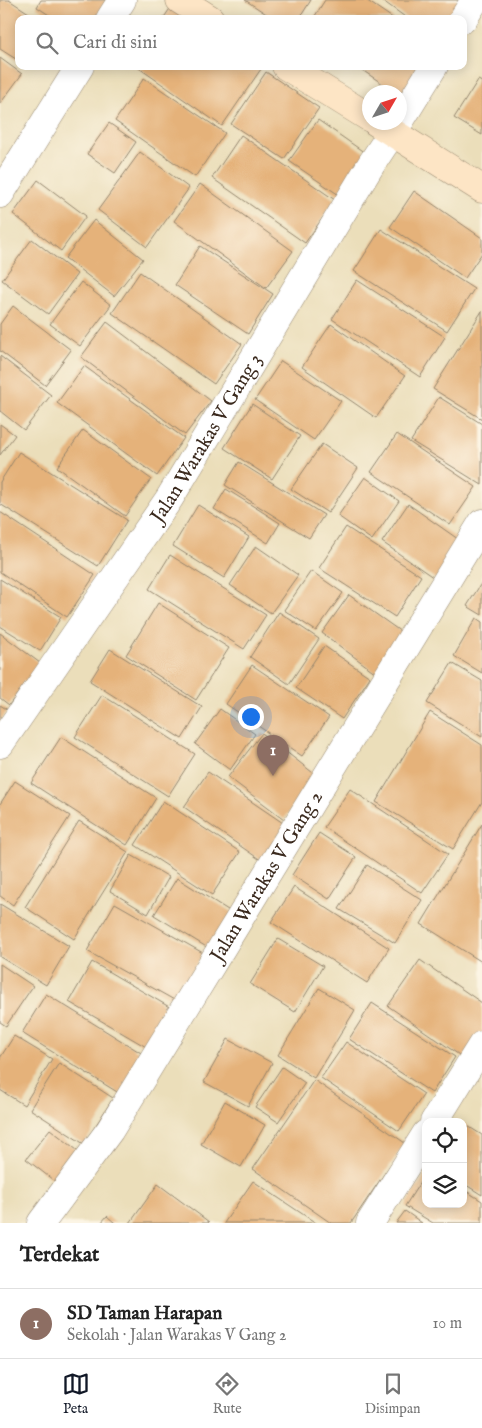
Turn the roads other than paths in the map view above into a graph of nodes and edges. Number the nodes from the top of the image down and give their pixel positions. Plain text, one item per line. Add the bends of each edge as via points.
1 (122, 0) edge
2 (180, 0) edge
3 (476, 0) edge
4 (113, 15) edge
5 (204, 15) edge
6 (466, 15) edge
7 (78, 70) edge
8 (292, 70) edge
9 (431, 70) edge
10 (407, 104) edge
11 (362, 113) edge
12 (389, 130) edge
13 (399, 130) edge
14 (482, 189) edge
15 (0, 194) edge
16 (482, 523) edge
17 (0, 744) edge
18 (482, 1045) edge
19 (436, 1118) edge
20 (422, 1140) edge
21 (41, 1223) edge
22 (370, 1223) edge

1 - 4 street
2 - 5 street
3 - 6 street
7 - 15 street
8 - 11 street
9 - 10 street, Jalan Warakas V Gang 3
12 - 17 street, Jalan Warakas V Gang 3 via 169,499
13 - 14 street
16 - 21 street, Jalan Warakas V Gang 2 via 110,1130
18 - 19 street
20 - 22 street

